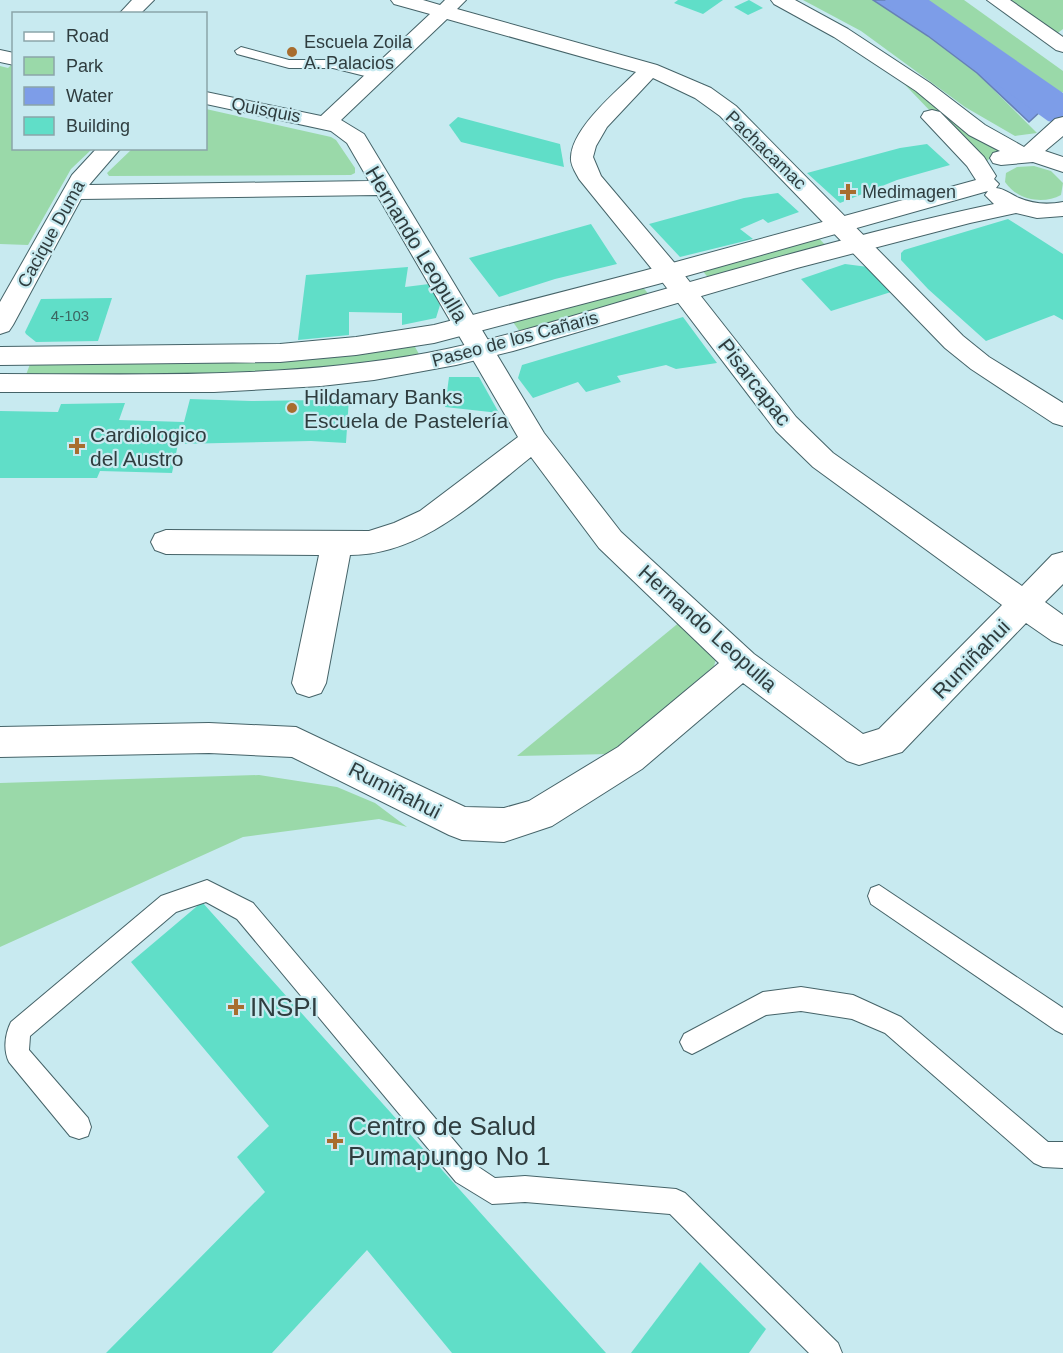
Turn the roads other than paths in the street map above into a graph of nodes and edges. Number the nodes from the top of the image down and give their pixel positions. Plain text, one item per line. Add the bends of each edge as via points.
1 (144, 0) edge
2 (401, 0) edge
3 (781, 0) edge
4 (997, 0) edge
5 (451, 6) edge
6 (130, 12) edge
7 (1063, 46) edge
8 (241, 51) dead end
9 (874, 55) junction
10 (650, 69) junction
11 (377, 75) junction
12 (207, 98) edge
13 (326, 123) junction
14 (1063, 124) edge
15 (108, 150) edge
16 (1030, 152) junction
17 (1063, 165) edge
18 (986, 180) junction
19 (383, 188) junction
20 (73, 192) junction
21 (1023, 208) junction
22 (1063, 209) edge
23 (841, 224) junction
24 (1063, 233) edge
25 (858, 243) junction
26 (677, 283) junction
27 (0, 325) edge
28 (466, 326) junction
29 (481, 351) junction
30 (0, 356) edge
31 (0, 383) edge
32 (1063, 416) edge
33 (534, 440) junction
34 (166, 542) dead end
35 (337, 543) junction
36 (1063, 564) edge
37 (1023, 605) junction
38 (1063, 632) edge
39 (742, 664) junction
40 (309, 683) dead end
41 (0, 742) edge
42 (874, 747) joint
43 (879, 896) dead end
44 (1063, 1022) edge
45 (692, 1042) dead end
46 (79, 1127) dead end
47 (1063, 1155) edge
48 (828, 1353) edge

1 - 6 street
2 - 5 street, Pachacamac
3 - 9 street
4 - 7 street
5 - 10 street, Pachacamac
5 - 11 street
8 - 11 lane via 289,64 333,64
9 - 16 street via 977,130
9 - 18 street via 976,162
10 - 23 street, Pachacamac via 704,93 728,111
10 - 26 street, Pisarcapac via 590,134 582,160 591,178
11 - 13 street
12 - 13 street, Quisquis
13 - 19 street, Hernando Leopulla via 356,139
14 - 16 street
15 - 20 street, Cacique Duma via 83,175
16 - 17 street
16 - 18 street via 995,160 988,167
18 - 21 street via 1003,200
18 - 23 street, Paseo de los Cañaris
19 - 20 street
19 - 28 street, Hernando Leopulla
20 - 27 street, Cacique Duma
21 - 22 street, Paseo de los Cañaris
21 - 24 street
21 - 25 street, Paseo de los Cañaris
23 - 25 street, Pachacamac
23 - 26 street, Paseo de los Cañaris
25 - 26 street, Paseo de los Cañaris
25 - 32 street, Pachacamac via 954,342
26 - 28 street, Paseo de los Cañaris
26 - 29 street, Paseo de los Cañaris
26 - 37 street, Pisarcapac via 786,423 823,460
28 - 29 street, Hernando Leopulla
28 - 30 street, Paseo de los Cañaris via 356,346 280,353
29 - 31 street, Paseo de los Cañaris via 369,371 277,379
29 - 33 street, Hernando Leopulla
33 - 35 street via 431,519 369,543
33 - 39 street, Hernando Leopulla via 610,540
34 - 35 street
35 - 40 street
36 - 37 street, Rumiñahui
37 - 38 street, Pisarcapac
37 - 42 street, Rumiñahui via 890,741
39 - 41 street, Rumiñahui via 630,758 539,814 504,825 462,823 296,742 209,738
39 - 42 street, Hernando Leopulla via 859,750
43 - 44 lane
45 - 47 lane via 763,1004 801,999 853,1007 893,1025 1043,1154
46 - 48 lane via 17,1054 20,1030 169,904 207,891 246,911 465,1173 492,1191 525,1189 675,1202

